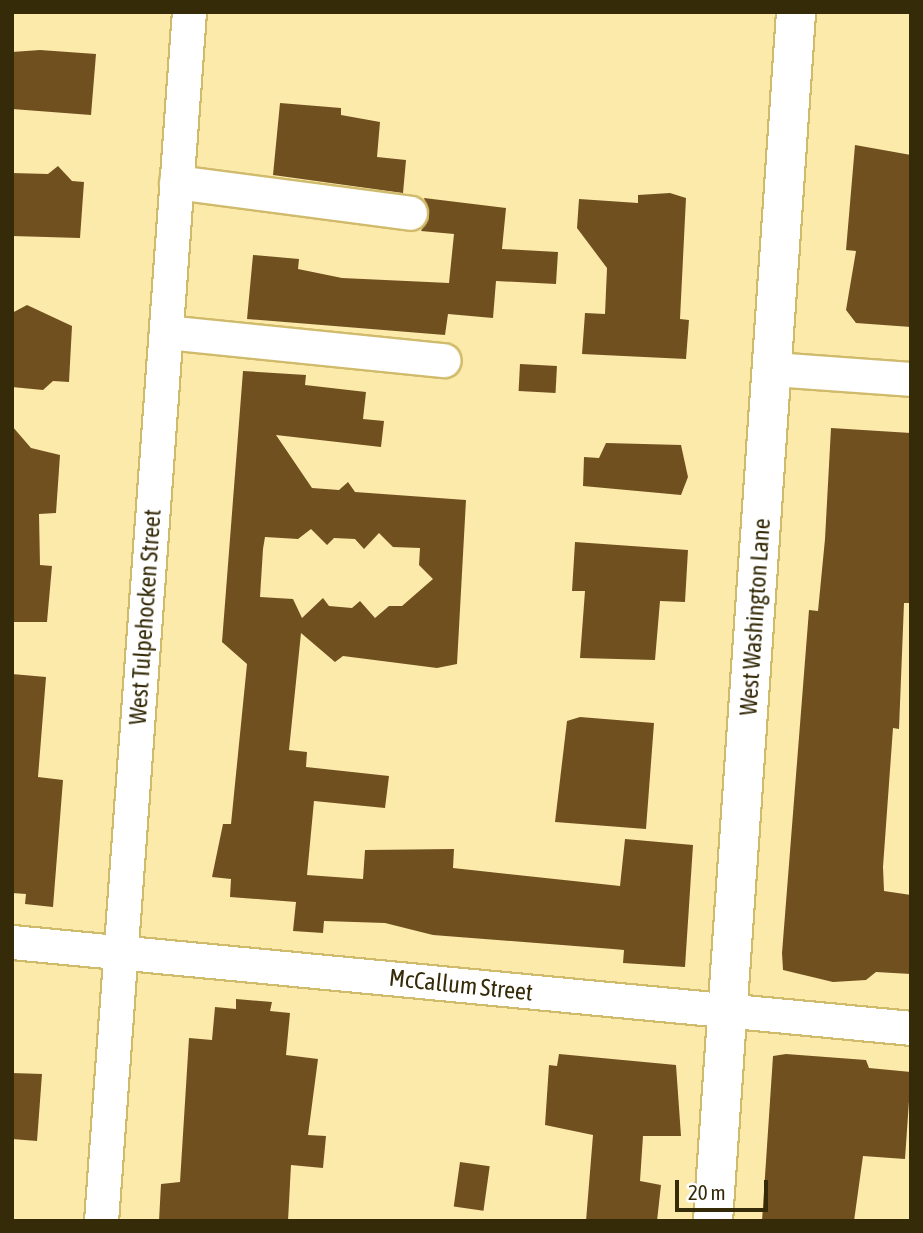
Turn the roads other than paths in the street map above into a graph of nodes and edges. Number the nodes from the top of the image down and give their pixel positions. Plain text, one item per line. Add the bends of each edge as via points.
1 (188, 12) edge
2 (796, 12) edge
3 (176, 181) junction
4 (410, 214) dead end
5 (166, 331) junction
6 (444, 360) dead end
7 (772, 369) junction
8 (911, 379) edge
9 (12, 942) edge
10 (121, 952) junction
11 (727, 1011) junction
12 (911, 1028) edge
13 (101, 1221) edge
14 (713, 1221) edge

1 - 3 street, West Tulpehocken Street
2 - 7 main road, West Washington Lane
3 - 4 street
3 - 5 street, West Tulpehocken Street
5 - 6 street
5 - 10 street, West Tulpehocken Street
7 - 8 street
7 - 11 main road, West Washington Lane
9 - 10 street, McCallum Street
10 - 11 street, McCallum Street
10 - 13 street, West Tulpehocken Street
11 - 12 street, McCallum Street
11 - 14 main road, West Washington Lane

